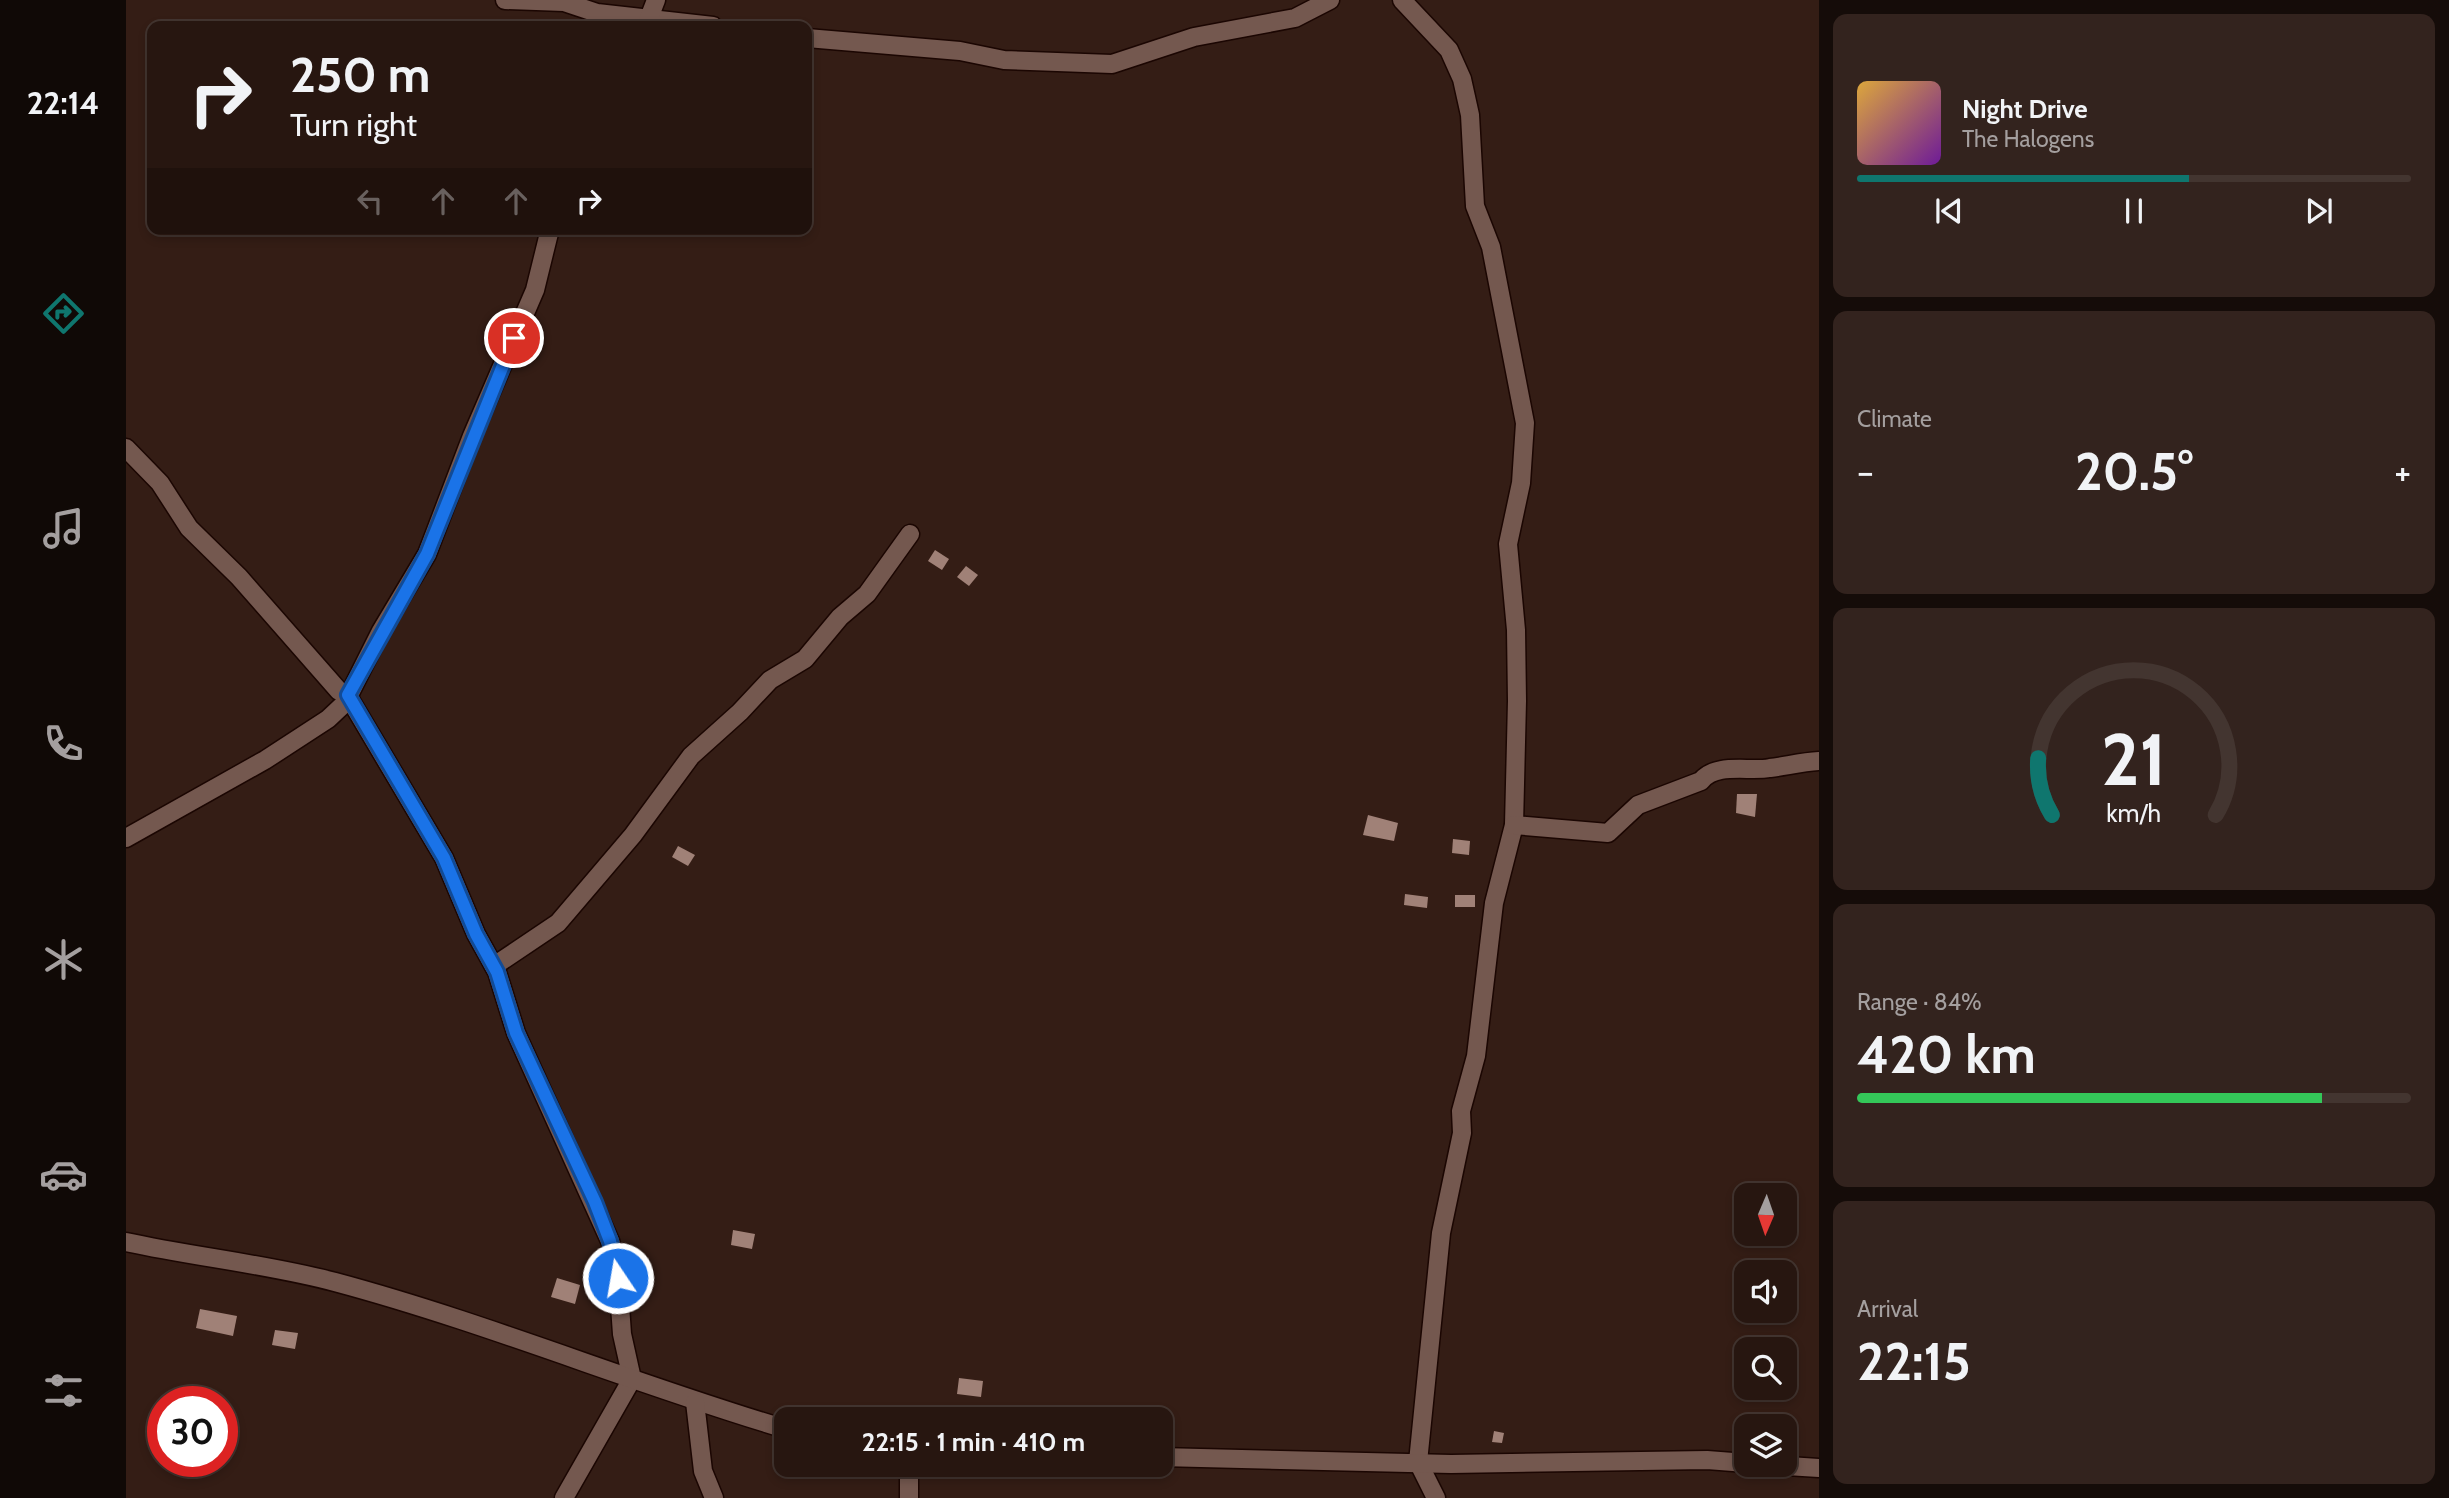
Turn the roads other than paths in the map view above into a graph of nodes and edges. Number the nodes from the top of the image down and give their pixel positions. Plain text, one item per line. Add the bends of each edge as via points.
1 (505, 0) edge
2 (656, 0) edge
3 (1330, 0) edge
4 (1402, 0) edge
5 (643, 21) edge
6 (649, 21) edge
7 (812, 38) edge
8 (549, 235) edge
9 (126, 449) edge
10 (910, 534) dead end
11 (348, 695) junction
12 (1819, 761) edge
13 (1514, 825) junction
14 (126, 838) edge
15 (494, 966) junction
16 (126, 1242) edge
17 (632, 1379) junction
18 (695, 1402) junction
19 (774, 1425) edge
20 (1173, 1457) edge
21 (1418, 1462) junction
22 (1734, 1462) edge
23 (1797, 1467) edge
24 (1819, 1468) edge
25 (909, 1477) edge
26 (564, 1498) edge
27 (714, 1498) edge
28 (909, 1498) edge
29 (1436, 1498) edge

1 - 5 street via 564,2
2 - 6 street
3 - 7 street via 1295,18 1194,37 1112,64 1004,60 960,51
4 - 13 street via 1449,50 1462,79 1470,115 1475,206 1491,247 1525,423 1521,483 1508,544 1517,701
8 - 11 street via 535,290 427,554
9 - 11 street via 160,483 189,528
10 - 15 street via 867,594 840,617 805,659 770,680 691,756 633,835 558,923
11 - 14 street via 328,719 265,760
11 - 15 street via 444,858
12 - 13 street via 1706,775 1638,805 1608,832
13 - 21 street via 1494,903 1476,1056 1461,1111 1462,1133 1441,1233
15 - 17 street via 516,1033 610,1241 617,1262 622,1334
16 - 17 street via 332,1281 459,1318
17 - 18 street
17 - 26 street
18 - 19 street
18 - 27 street via 703,1471
20 - 21 street
21 - 22 street
21 - 29 street
23 - 24 street
25 - 28 street

